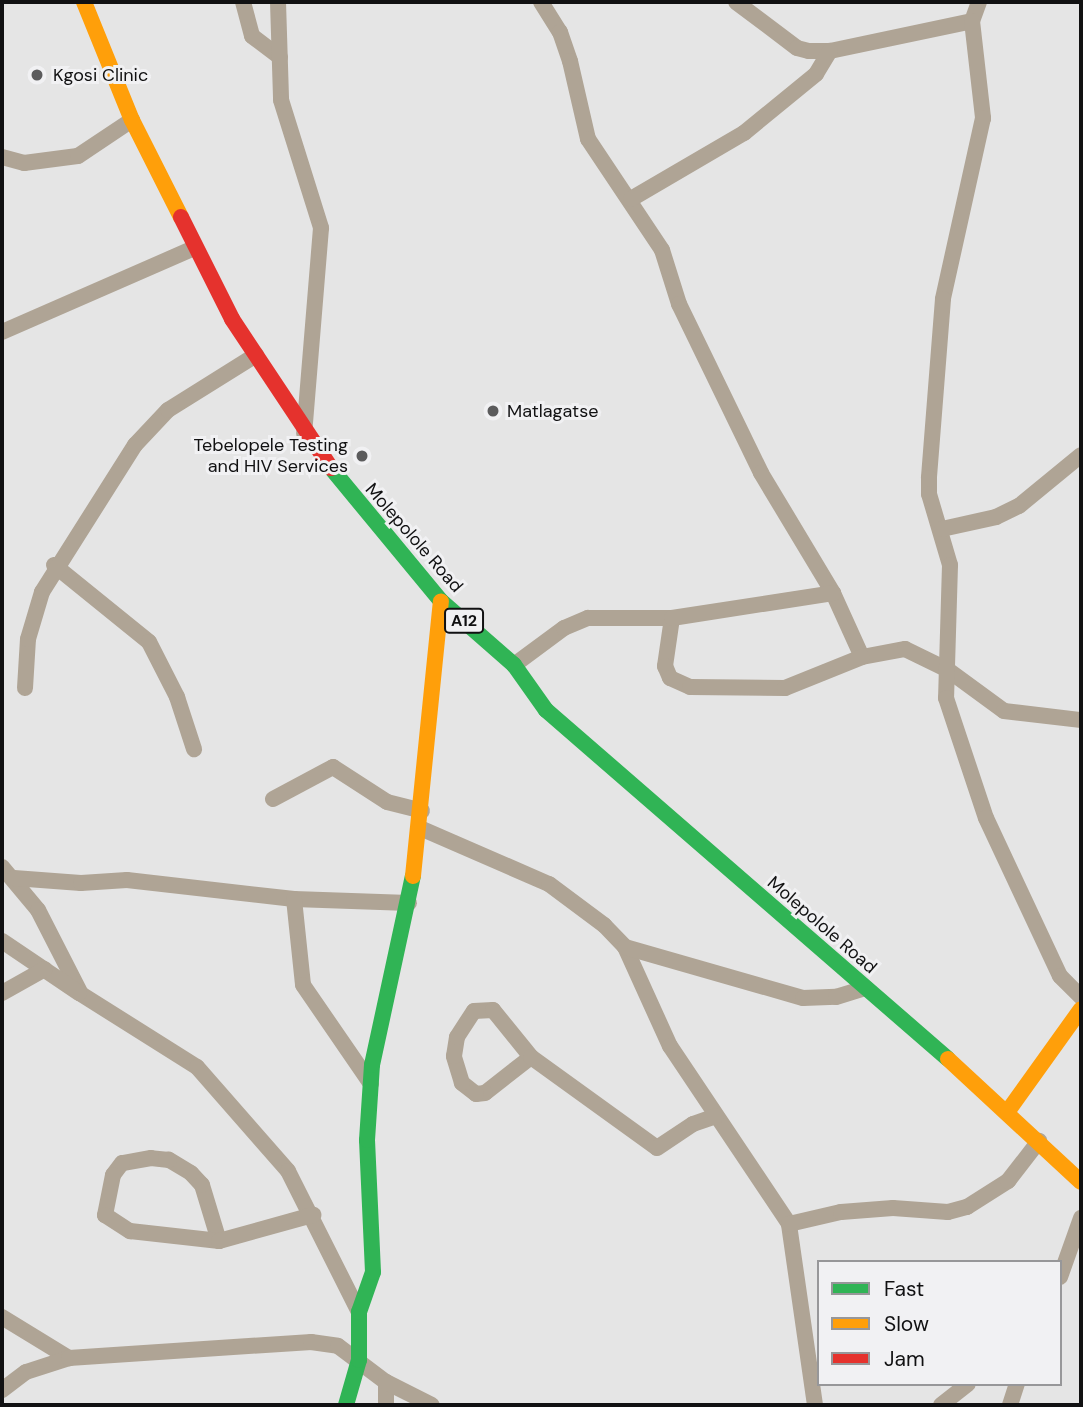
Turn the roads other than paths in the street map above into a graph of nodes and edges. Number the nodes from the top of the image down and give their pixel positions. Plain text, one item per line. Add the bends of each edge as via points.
1 (83, 2) edge
2 (243, 2) edge
3 (278, 2) edge
4 (541, 2) edge
5 (736, 2) edge
6 (978, 2) edge
7 (972, 21) junction
8 (830, 51) junction
9 (280, 57) junction
10 (132, 120) junction
11 (2, 157) edge
12 (631, 199) junction
13 (194, 248) junction
14 (2, 313) edge
15 (19, 323) junction
16 (2, 332) edge
17 (256, 355) junction
18 (304, 433) junction
19 (1081, 455) edge
20 (942, 530) junction
21 (54, 565) junction
22 (833, 593) junction
23 (441, 601) junction
24 (672, 618) junction
25 (862, 657) junction
26 (514, 665) junction
27 (948, 670) junction
28 (25, 688) dead end
29 (1081, 720) edge
30 (194, 749) dead end
31 (274, 799) dead end
32 (421, 820) junction
33 (8, 873) edge
34 (294, 899) junction
35 (409, 903) junction
36 (2, 941) edge
37 (625, 947) junction
38 (44, 969) junction
39 (866, 988) junction
40 (2, 993) edge
41 (81, 995) junction
42 (1081, 997) edge
43 (1081, 1009) edge
44 (531, 1057) junction
45 (371, 1084) junction
46 (1008, 1111) junction
47 (716, 1116) junction
48 (1039, 1141) junction
49 (1081, 1182) edge
50 (313, 1215) junction
51 (1081, 1218) edge
52 (789, 1224) junction
53 (219, 1241) junction
54 (1062, 1271) edge
55 (359, 1312) junction
56 (2, 1317) edge
57 (69, 1358) junction
58 (359, 1360) junction
59 (386, 1382) junction
60 (965, 1386) edge
61 (1016, 1386) edge
62 (2, 1390) edge
63 (346, 1405) edge
64 (386, 1405) edge
65 (432, 1405) edge
66 (815, 1405) edge
67 (941, 1405) edge
68 (1010, 1405) edge

1 - 10 main road, Molepolole Road / A12
2 - 9 street via 252,36
3 - 9 street
4 - 12 street via 560,32 570,61 588,139
5 - 8 street via 797,48
6 - 7 street
7 - 8 street
7 - 20 street via 983,118 943,299 929,478 929,494
8 - 12 street via 816,74 744,133
9 - 18 street via 286,123 321,228
10 - 11 street via 78,156 24,163
10 - 13 main road, Molepolole Road / A12
12 - 22 street via 662,250 679,304 761,473
13 - 15 street
13 - 17 main road, Molepolole Road / A12
14 - 15 street
15 - 16 street
17 - 18 main road, Molepolole Road / A12
17 - 21 street via 149,426
18 - 23 main road, Molepolole Road / A12 via 363,511
19 - 20 street via 1019,506 996,517
20 - 27 street via 950,565
21 - 28 street via 28,639
21 - 30 street via 149,642 177,697
22 - 24 street
22 - 25 street
23 - 26 main road, Molepolole Road / A12
23 - 32 main road
24 - 25 street via 665,666 670,678 690,687 785,688
24 - 26 street via 588,618 564,628
25 - 27 street via 905,649
26 - 39 main road, Molepolole Road / A12 via 547,710
27 - 29 street via 1004,711
27 - 42 street via 948,714 986,818 1060,976
31 - 32 street via 334,767
32 - 35 main road
32 - 37 street via 549,884 595,915
33 - 34 street via 81,883 127,880
33 - 41 street via 38,910
34 - 35 street
34 - 45 street via 303,985
35 - 45 main road
36 - 38 street
37 - 39 street via 803,998 836,997
37 - 47 street via 650,1011
38 - 40 street
38 - 41 street
39 - 46 main road, Molepolole Road / A12
41 - 50 street via 197,1067 288,1171
43 - 46 main road
44 - 44 street via 485,1093 476,1094 462,1083 454,1056 457,1037 474,1011 493,1010
44 - 47 street via 657,1148 692,1124
45 - 55 main road via 367,1140 373,1272
46 - 48 main road, Molepolole Road / A12
47 - 52 street
48 - 49 main road, Molepolole Road / A12
48 - 52 street via 1008,1181 968,1207 948,1212 893,1208 841,1212
50 - 53 street
50 - 55 street
51 - 54 street
52 - 66 street
53 - 53 street via 131,1231 105,1215 113,1175 122,1163 169,1160 191,1173 202,1185
55 - 58 main road
56 - 57 street
57 - 58 street via 312,1342 338,1346
57 - 62 street via 26,1372
58 - 59 street
58 - 63 main road
59 - 64 street
59 - 65 street
60 - 67 street
61 - 68 street

